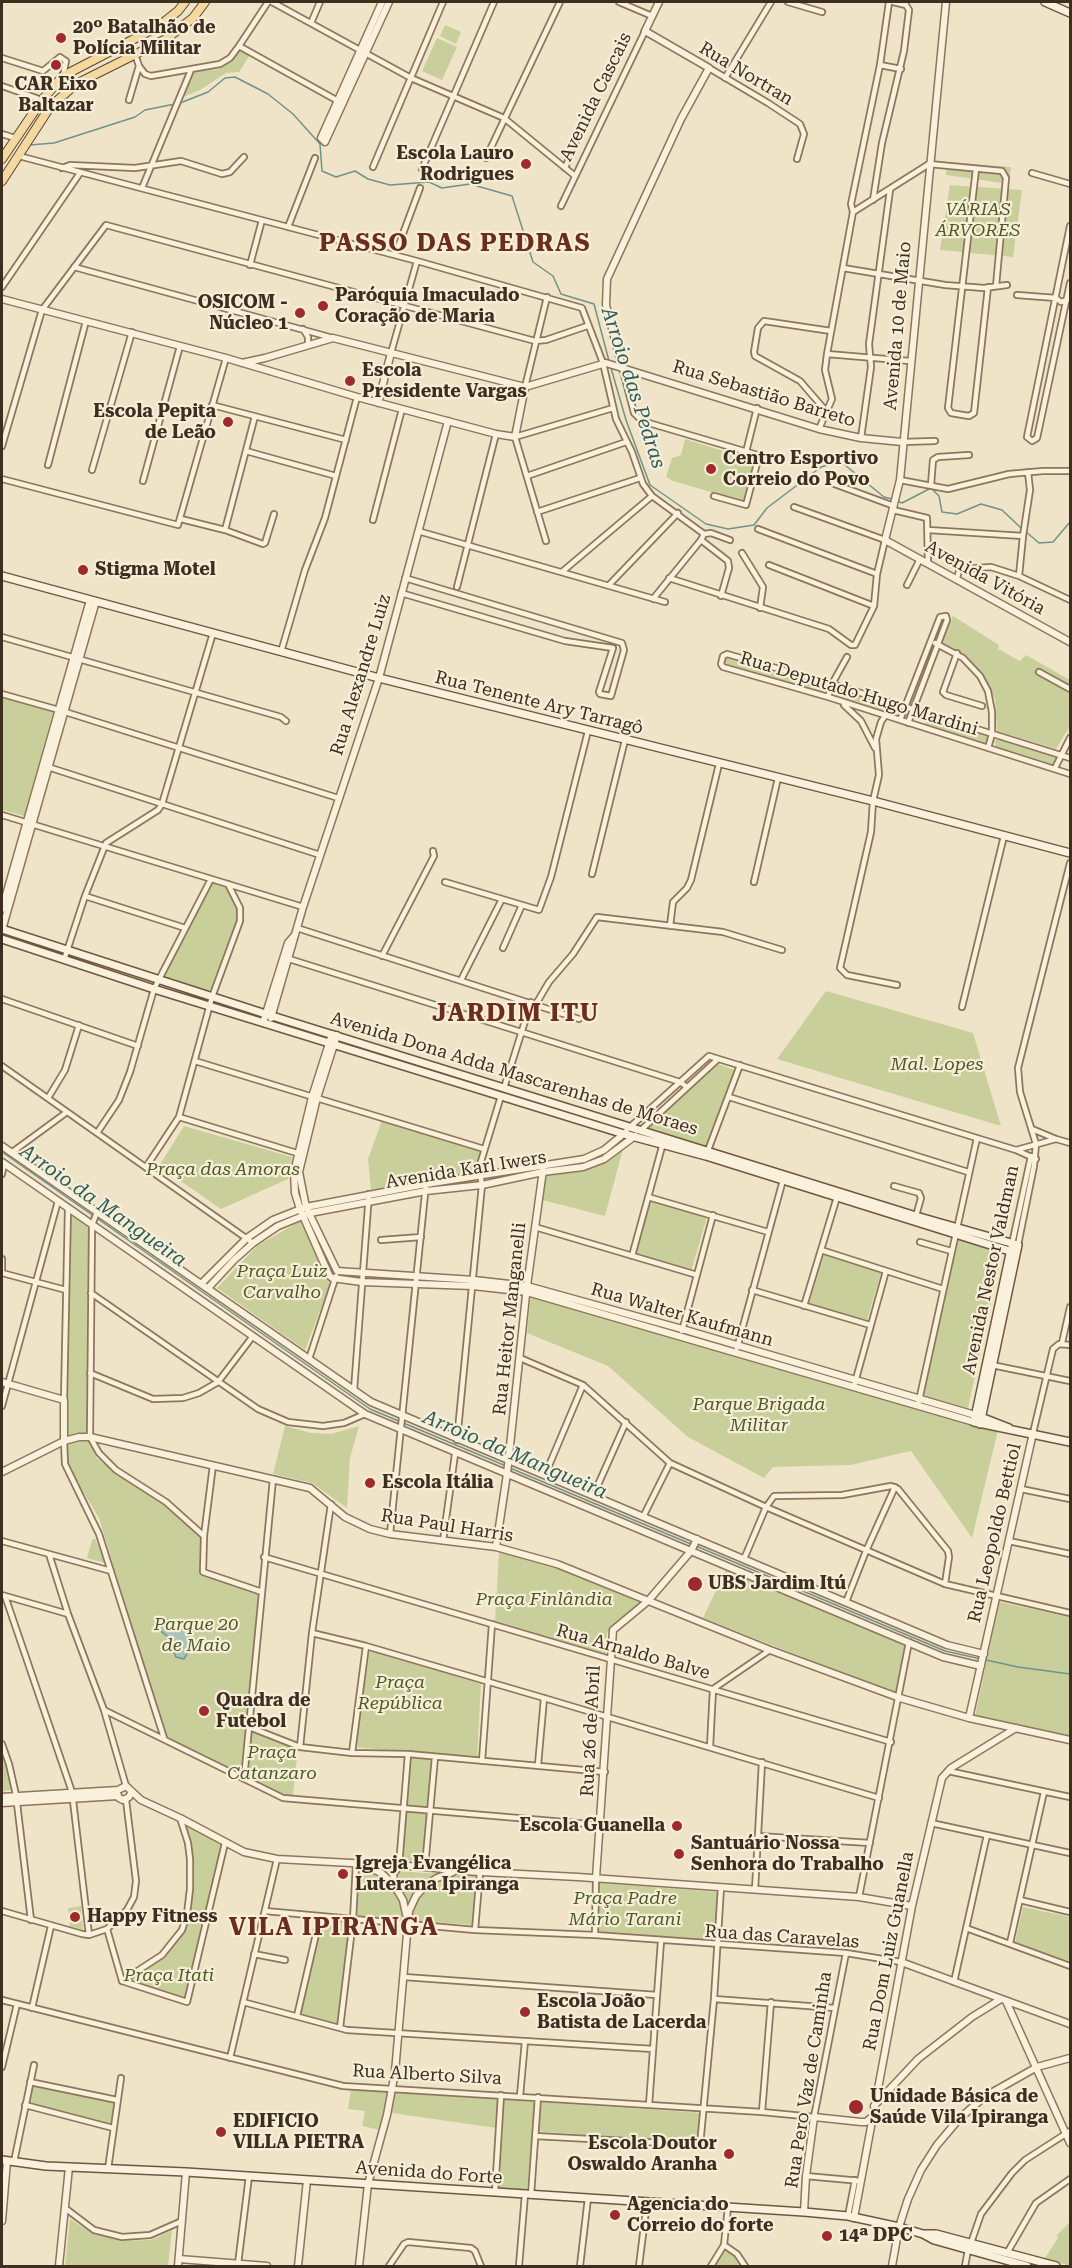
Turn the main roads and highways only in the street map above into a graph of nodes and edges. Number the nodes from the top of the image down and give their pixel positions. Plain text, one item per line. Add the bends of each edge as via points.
1 (185, 2) edge
2 (205, 2) edge
3 (1045, 2) edge
4 (1071, 13) edge
5 (4, 155) edge
6 (2, 181) edge
7 (2, 576) edge
8 (1071, 853) edge
9 (2, 930) edge
10 (2, 939) edge
11 (664, 1140) junction
12 (838, 1194) junction
13 (956, 1231) junction
14 (1014, 1248) junction
15 (978, 1420) junction
16 (1071, 1442) edge
17 (8, 2161) edge
18 (1006, 2260) edge
19 (1027, 2266) edge
20 (1056, 2266) edge

1 - 5 main road via 159,26 63,76
2 - 6 main road via 193,18 166,39 76,84 51,107
3 - 4 main road
7 - 8 main road, Rua Tenente Ary Tarragô via 379,678
9 - 11 main road, Avenida Dona Adda Mascarenhas de Moraes via 504,1086
10 - 11 main road, Avenida Dona Adda Mascarenhas de Moraes via 624,1134
11 - 12 main road, Avenida Dona Adda Mascarenhas de Moraes
12 - 13 main road, Avenida Dona Adda Mascarenhas de Moraes
12 - 13 main road, Avenida Dona Adda Mascarenhas de Moraes
13 - 14 main road, Avenida Dona Adda Mascarenhas de Moraes
14 - 15 main road, Avenida Nestor Valdman
14 - 15 main road, Avenida Nestor Valdman
15 - 16 main road, Rua Walter Kaufmann via 1001,1429
17 - 18 main road, Avenida do Forte via 804,2212 936,2234
18 - 19 main road
18 - 20 main road

